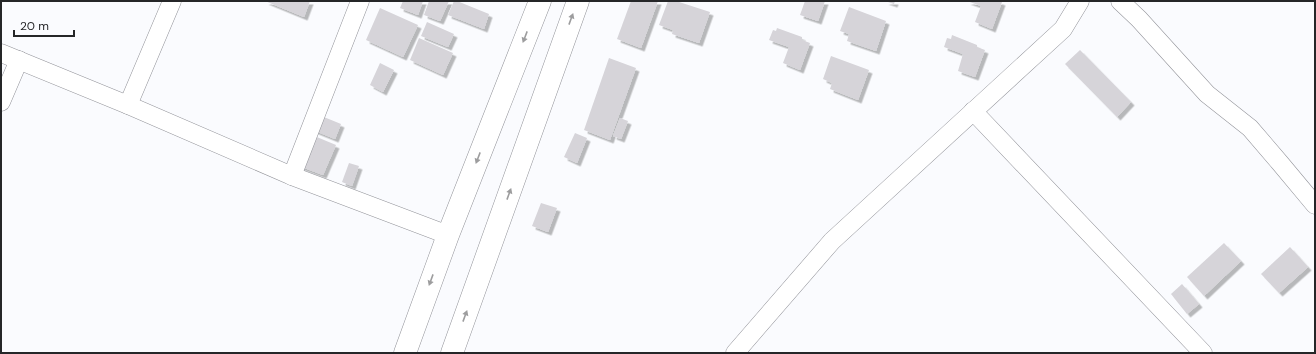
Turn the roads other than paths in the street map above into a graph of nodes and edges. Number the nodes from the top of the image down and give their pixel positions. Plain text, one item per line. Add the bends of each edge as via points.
1 (172, 1) edge
2 (360, 1) edge
3 (540, 1) edge
4 (578, 1) edge
5 (1080, 1) edge
6 (1120, 1) edge
7 (1, 53) edge
8 (19, 60) junction
9 (1, 102) edge
10 (128, 105) junction
11 (973, 111) junction
12 (292, 176) junction
13 (1315, 205) edge
14 (448, 235) junction
15 (404, 353) edge
16 (452, 353) edge
17 (735, 353) edge
18 (1203, 353) edge

1 - 10 street
2 - 12 street
3 -> 14 main road
16 -> 4 main road
5 - 11 street via 1063,29
6 - 13 street via 1207,94 1250,128
7 - 8 street
8 - 9 street
8 - 10 street
10 - 12 street
11 - 17 street via 832,241
11 - 18 street
12 - 14 street
14 -> 15 main road

